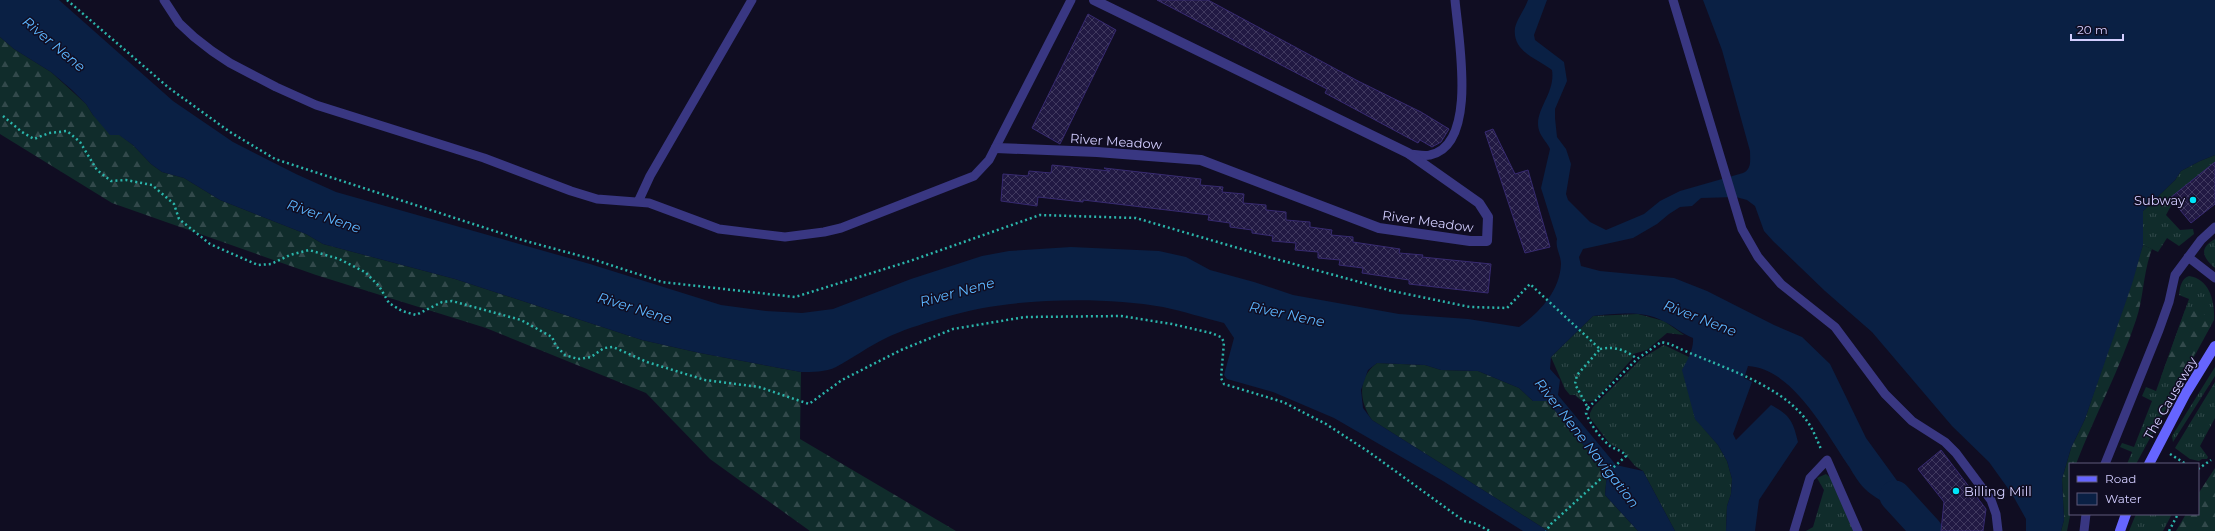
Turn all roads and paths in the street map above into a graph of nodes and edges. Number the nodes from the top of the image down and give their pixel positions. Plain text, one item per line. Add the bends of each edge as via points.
1 (164, 0) edge
2 (752, 0) edge
3 (1071, 0) edge
4 (1094, 0) edge
5 (1455, 0) edge
6 (1673, 0) edge
7 (3, 116) dead end
8 (996, 148) junction
9 (1408, 154) junction
10 (638, 202) junction
11 (2215, 227) edge
12 (2188, 257) junction
13 (2215, 278) edge
14 (1542, 294) dead end
15 (2215, 346) edge
16 (1600, 349) junction
17 (1637, 359) junction
18 (1588, 408) junction
19 (2156, 446) junction
20 (1827, 460) junction
21 (2211, 460) dead end
22 (2105, 463) edge
23 (2149, 463) edge
24 (2184, 463) edge
25 (2199, 468) edge
26 (2086, 515) edge
27 (2126, 515) edge
28 (2177, 515) edge
29 (1490, 531) edge
30 (1546, 531) edge
31 (1794, 531) edge
32 (1858, 531) edge
33 (1998, 531) edge
34 (2084, 531) edge
35 (2120, 531) edge
36 (2169, 531) edge

1 - 10 lane via 179,23 212,51 269,84 316,105 484,158 597,199
2 - 10 lane via 650,176
3 - 8 lane
4 - 9 street, River Meadow
5 - 9 lane via 1462,99 1458,127 1447,146 1430,156
6 - 33 lane via 1742,229 1758,257 1781,284 1835,327 1885,394 1912,421 1945,442 1956,453 1991,500
7 - 29 path via 22,132 34,138 67,131 80,142 97,170 111,181 126,180 152,185 174,204 179,219 210,244 258,265 271,264 309,250 339,259 365,272 379,286 389,303 402,311 416,315 442,302 452,301 521,320 552,337 556,346 565,354 578,359 591,357 604,348 613,347 647,362 705,380 759,387 809,404 842,380 901,350 953,329 1025,317 1121,316 1211,333 1221,337 1224,342 1220,378 1224,384 1283,402 1326,424 1464,521
8 - 9 street, River Meadow via 1201,160 1379,228 1470,241 1488,241 1488,217 1479,203
8 - 10 lane via 982,169 968,179 841,228 803,236 765,236 719,229 649,203
11 - 12 lane
12 - 13 lane
12 - 22 lane via 2175,275 2159,330
14 - 16 path
15 - 19 street, The Causeway
16 - 17 path via 1613,347
16 - 18 path via 1577,375 1575,384
17 - 18 path
17 - 20 path via 1661,342 1766,387 1786,400 1807,421
18 - 30 path via 1588,420 1609,445 1626,456
19 - 23 street, The Causeway
19 - 24 path
20 - 31 lane via 1810,478
20 - 32 lane
21 - 25 path
26 - 34 lane
27 - 35 street
28 - 36 path

